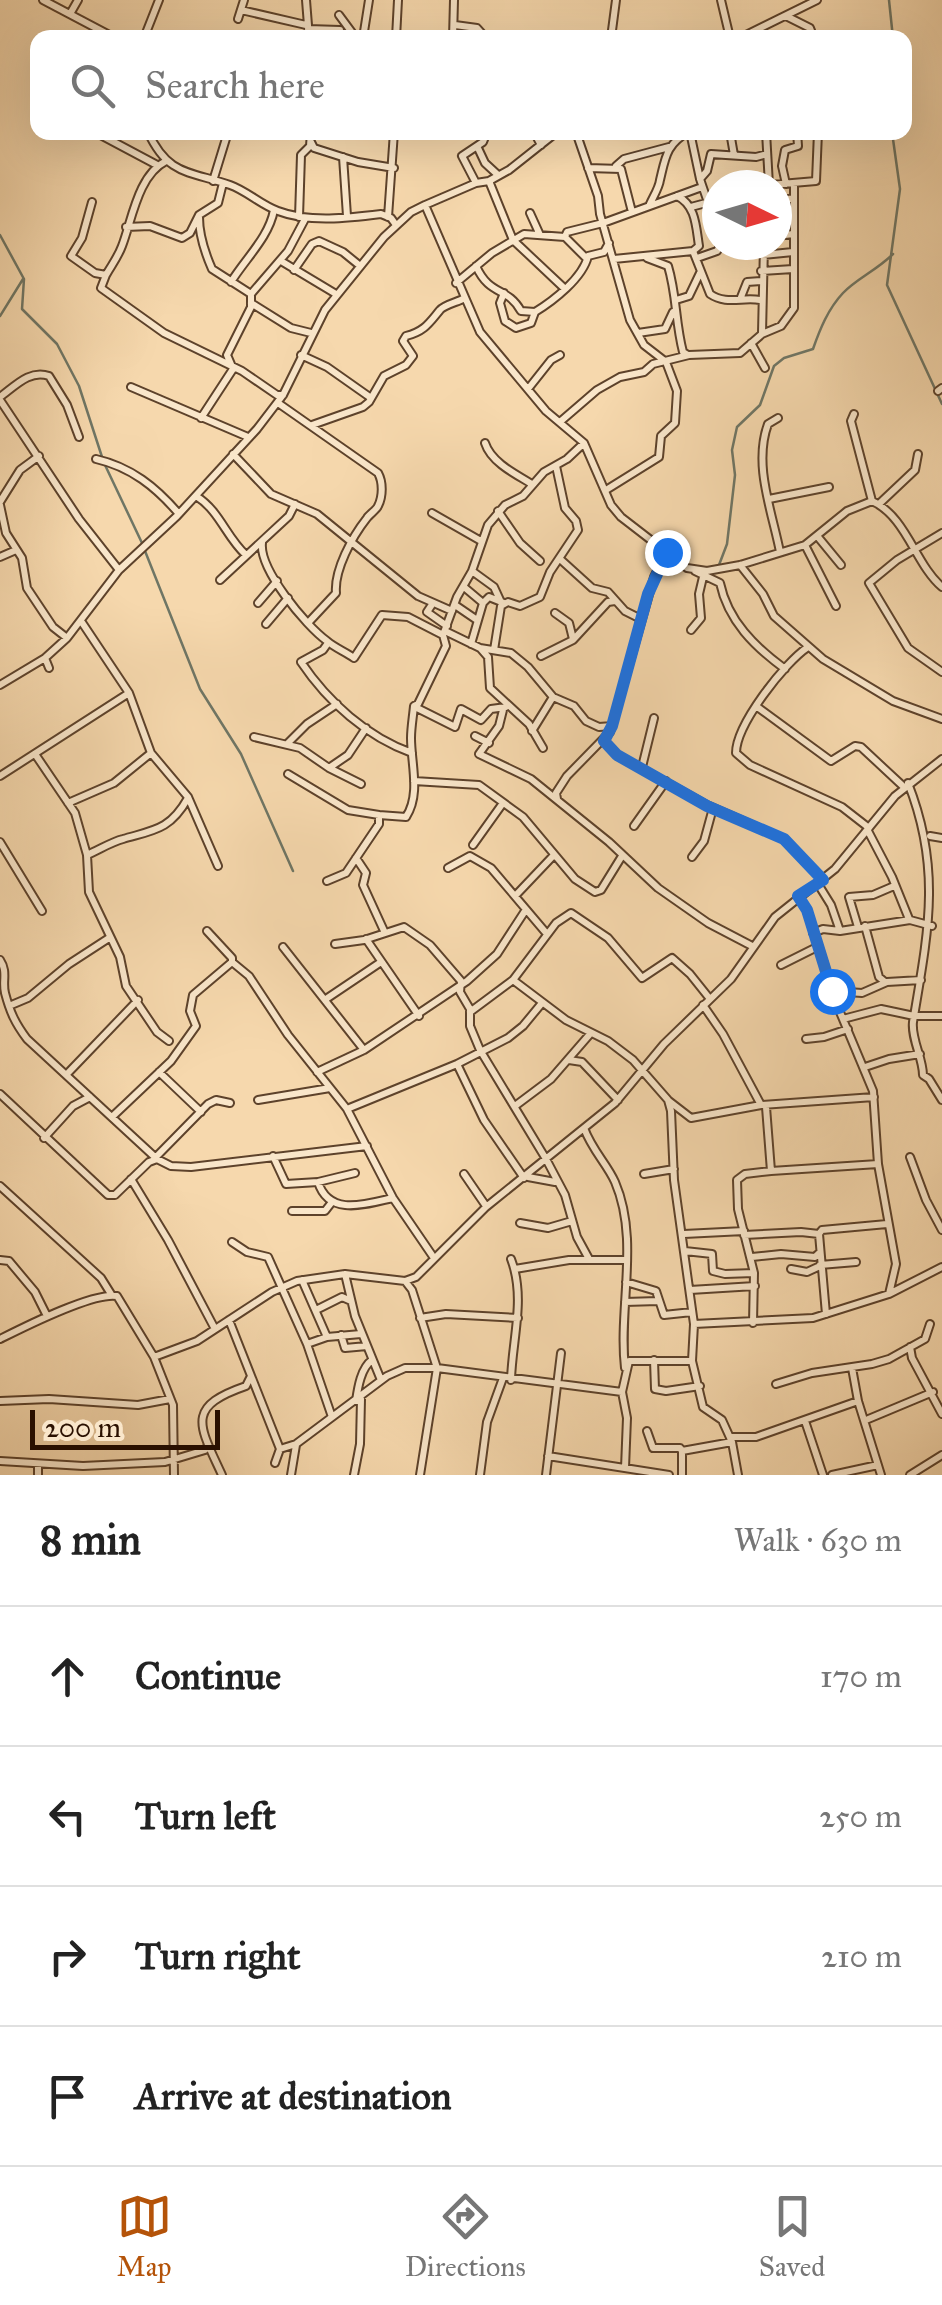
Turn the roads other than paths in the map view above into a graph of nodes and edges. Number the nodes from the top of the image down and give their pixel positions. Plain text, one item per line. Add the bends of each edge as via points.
1 (43, 0) edge
2 (78, 0) edge
3 (159, 0) edge
4 (244, 0) edge
5 (306, 0) edge
6 (369, 0) edge
7 (398, 0) edge
8 (454, 0) edge
9 (616, 0) edge
10 (721, 0) edge
11 (816, 0) edge
12 (803, 3) edge
13 (70, 14) junction
14 (340, 15) dead end
15 (784, 15) junction
16 (455, 25) junction
17 (99, 30) edge
18 (147, 30) edge
19 (304, 30) edge
20 (308, 30) edge
21 (342, 30) edge
22 (362, 30) edge
23 (396, 30) edge
24 (454, 30) edge
25 (479, 30) edge
26 (612, 30) edge
27 (728, 30) edge
28 (755, 30) edge
29 (811, 30) edge
30 (110, 140) edge
31 (153, 140) edge
32 (226, 140) edge
33 (388, 140) edge
34 (394, 140) edge
35 (484, 140) edge
36 (539, 140) edge
37 (547, 140) edge
38 (579, 140) edge
39 (679, 140) edge
40 (691, 140) edge
41 (731, 140) edge
42 (766, 140) edge
43 (798, 140) edge
44 (818, 140) edge
45 (311, 142) joint
46 (476, 144) junction
47 (542, 145) junction
48 (671, 146) junction
49 (393, 148) junction
50 (785, 150) junction
51 (767, 152) junction
52 (734, 155) junction
53 (343, 157) junction
54 (756, 157) junction
55 (166, 161) junction
56 (157, 165) junction
57 (782, 166) junction
58 (615, 167) junction
59 (766, 167) junction
60 (394, 168) junction
61 (588, 168) junction
62 (766, 170) edge
63 (784, 170) edge
64 (499, 176) junction
65 (213, 181) junction
66 (488, 182) junction
67 (224, 183) junction
68 (476, 183) junction
69 (701, 183) junction
70 (792, 183) edge
71 (792, 190) edge
72 (676, 196) junction
73 (794, 198) joint
74 (92, 202) dead end
75 (424, 204) junction
76 (650, 204) junction
77 (702, 204) edge
78 (691, 207) junction
79 (274, 210) junction
80 (530, 212) dead end
81 (632, 212) junction
82 (199, 216) junction
83 (347, 216) junction
84 (303, 217) junction
85 (388, 217) junction
86 (603, 224) junction
87 (396, 225) junction
88 (126, 226) junction
89 (793, 234) joint
90 (540, 235) junction
91 (565, 237) junction
92 (513, 240) junction
93 (609, 243) junction
94 (793, 252) joint
95 (702, 254) edge
96 (695, 255) junction
97 (648, 258) junction
98 (587, 259) junction
99 (614, 259) junction
100 (762, 260) edge
101 (281, 261) junction
102 (359, 264) junction
103 (476, 266) junction
104 (793, 268) junction
105 (294, 270) junction
106 (761, 271) junction
107 (701, 272) junction
108 (106, 275) junction
109 (761, 281) junction
110 (231, 282) junction
111 (456, 283) junction
112 (564, 288) junction
113 (504, 293) junction
114 (336, 294) junction
115 (741, 297) junction
116 (251, 298) junction
117 (463, 299) junction
118 (676, 300) junction
119 (760, 300) junction
120 (534, 312) junction
121 (673, 312) junction
122 (311, 333) junction
123 (638, 334) junction
124 (762, 334) junction
125 (751, 344) junction
126 (301, 355) junction
127 (560, 355) dead end
128 (689, 355) junction
129 (666, 362) junction
130 (766, 368) dead end
131 (233, 369) junction
132 (131, 387) dead end
133 (528, 389) junction
134 (284, 395) junction
135 (0, 398) edge
136 (371, 398) junction
137 (278, 403) junction
138 (854, 414) dead end
139 (201, 418) junction
140 (778, 418) dead end
141 (560, 422) junction
142 (311, 426) junction
143 (79, 437) dead end
144 (249, 438) junction
145 (485, 443) dead end
146 (584, 443) junction
147 (233, 454) junction
148 (918, 454) dead end
149 (38, 456) junction
150 (96, 460) dead end
151 (556, 466) junction
152 (532, 484) junction
153 (3, 487) edge
154 (829, 487) dead end
155 (606, 490) junction
156 (196, 496) junction
157 (769, 499) junction
158 (876, 503) junction
159 (295, 504) junction
160 (1, 509) edge
161 (498, 511) junction
162 (432, 513) dead end
163 (179, 514) junction
164 (942, 533) edge
165 (818, 537) junction
166 (481, 541) junction
167 (262, 543) junction
168 (351, 544) junction
169 (805, 545) junction
170 (914, 548) junction
171 (16, 550) junction
172 (667, 552) junction
173 (780, 552) junction
174 (246, 555) junction
175 (0, 558) edge
176 (560, 559) junction
177 (540, 561) dead end
178 (841, 565) dead end
179 (740, 566) junction
180 (119, 570) junction
181 (472, 571) junction
182 (694, 571) junction
183 (703, 577) junction
184 (220, 580) dead end
185 (276, 581) junction
186 (942, 587) edge
187 (464, 588) junction
188 (288, 598) junction
189 (616, 600) junction
190 (502, 601) junction
191 (258, 602) dead end
192 (433, 603) junction
193 (483, 603) junction
194 (836, 606) dead end
195 (453, 608) junction
196 (554, 613) dead end
197 (80, 620) junction
198 (478, 621) junction
199 (640, 623) junction
200 (266, 624) dead end
201 (308, 624) junction
202 (691, 630) dead end
203 (445, 631) junction
204 (66, 638) junction
205 (573, 640) junction
206 (328, 643) junction
207 (471, 644) junction
208 (808, 647) junction
209 (480, 648) junction
210 (494, 650) junction
211 (540, 656) dead end
212 (45, 658) junction
213 (49, 668) dead end
214 (785, 670) junction
215 (942, 672) edge
216 (0, 685) edge
217 (129, 693) junction
218 (553, 697) junction
219 (336, 704) junction
220 (414, 706) junction
221 (756, 706) junction
222 (505, 708) junction
223 (654, 718) dead end
224 (942, 719) edge
225 (612, 726) junction
226 (366, 728) junction
227 (531, 732) junction
228 (475, 736) dead end
229 (254, 737) dead end
230 (604, 741) junction
231 (288, 743) junction
232 (489, 743) junction
233 (543, 748) dead end
234 (151, 753) junction
235 (412, 753) junction
236 (34, 754) junction
237 (942, 759) edge
238 (642, 766) junction
239 (328, 768) junction
240 (288, 774) dead end
241 (0, 776) edge
242 (414, 781) junction
243 (666, 782) junction
244 (361, 784) dead end
245 (907, 786) junction
246 (188, 797) junction
247 (557, 799) junction
248 (68, 803) junction
249 (503, 803) junction
250 (713, 808) junction
251 (380, 814) junction
252 (634, 826) dead end
253 (868, 830) junction
254 (930, 836) junction
255 (942, 838) edge
256 (0, 842) edge
257 (474, 845) dead end
258 (554, 855) junction
259 (87, 856) junction
260 (622, 856) junction
261 (692, 857) dead end
262 (356, 858) junction
263 (218, 866) dead end
264 (448, 868) dead end
265 (327, 881) dead end
266 (821, 882) junction
267 (894, 886) junction
268 (516, 895) junction
269 (798, 896) junction
270 (42, 911) dead end
271 (525, 911) junction
272 (910, 920) junction
273 (861, 926) junction
274 (931, 929) junction
275 (840, 930) junction
276 (942, 930) edge
277 (207, 931) dead end
278 (386, 933) junction
279 (813, 933) junction
280 (547, 934) junction
281 (109, 938) junction
282 (366, 939) junction
283 (335, 944) dead end
284 (753, 946) junction
285 (283, 947) dead end
286 (817, 947) junction
287 (0, 960) edge
288 (232, 962) junction
289 (381, 962) junction
290 (781, 965) dead end
291 (513, 980) junction
292 (921, 980) junction
293 (887, 982) junction
294 (460, 986) junction
295 (832, 991) junction
296 (326, 999) junction
297 (710, 999) junction
298 (138, 1000) junction
299 (542, 1003) junction
300 (703, 1005) junction
301 (9, 1006) junction
302 (470, 1012) junction
303 (916, 1015) junction
304 (419, 1016) junction
305 (942, 1016) edge
306 (843, 1018) junction
307 (848, 1028) junction
308 (590, 1034) junction
309 (806, 1039) dead end
310 (169, 1042) dead end
311 (364, 1050) junction
312 (480, 1050) junction
313 (920, 1054) junction
314 (569, 1060) junction
315 (457, 1064) junction
316 (865, 1068) junction
317 (644, 1070) junction
318 (159, 1072) junction
319 (317, 1072) junction
320 (67, 1074) junction
321 (331, 1088) junction
322 (0, 1094) edge
323 (90, 1097) junction
324 (874, 1098) junction
325 (258, 1100) dead end
326 (618, 1100) junction
327 (668, 1100) junction
328 (942, 1100) edge
329 (230, 1103) dead end
330 (515, 1106) junction
331 (763, 1106) junction
332 (347, 1108) junction
333 (201, 1112) junction
334 (113, 1116) junction
335 (584, 1128) junction
336 (44, 1138) junction
337 (367, 1146) junction
338 (273, 1156) junction
339 (910, 1157) dead end
340 (546, 1158) junction
341 (156, 1159) junction
342 (878, 1164) junction
343 (674, 1168) junction
344 (771, 1171) junction
345 (355, 1173) dead end
346 (464, 1174) dead end
347 (644, 1174) dead end
348 (525, 1177) junction
349 (131, 1179) junction
350 (318, 1182) junction
351 (556, 1182) junction
352 (0, 1186) edge
353 (393, 1198) junction
354 (332, 1202) junction
355 (486, 1206) junction
356 (292, 1211) dead end
357 (572, 1221) junction
358 (520, 1223) dead end
359 (887, 1224) junction
360 (942, 1230) edge
361 (744, 1233) junction
362 (684, 1234) junction
363 (818, 1234) junction
364 (232, 1242) dead end
365 (686, 1251) junction
366 (819, 1253) junction
367 (752, 1257) junction
368 (434, 1258) junction
369 (511, 1259) dead end
370 (589, 1259) junction
371 (0, 1260) edge
372 (626, 1260) junction
373 (856, 1262) dead end
374 (820, 1266) junction
375 (942, 1267) edge
376 (792, 1269) dead end
377 (515, 1270) junction
378 (754, 1273) junction
379 (344, 1274) junction
380 (822, 1276) junction
381 (832, 1277) dead end
382 (302, 1280) junction
383 (405, 1280) junction
384 (626, 1282) junction
385 (754, 1286) junction
386 (281, 1288) junction
387 (690, 1290) junction
388 (110, 1294) junction
389 (889, 1294) junction
390 (350, 1301) junction
391 (658, 1301) junction
392 (626, 1302) junction
393 (316, 1310) junction
394 (692, 1312) junction
395 (826, 1314) junction
396 (47, 1316) junction
397 (420, 1318) junction
398 (518, 1318) junction
399 (229, 1320) junction
400 (753, 1323) junction
401 (694, 1324) junction
402 (930, 1324) dead end
403 (215, 1329) junction
404 (362, 1334) junction
405 (341, 1335) junction
406 (327, 1337) junction
407 (0, 1339) edge
408 (307, 1344) junction
409 (366, 1346) junction
410 (910, 1348) junction
411 (560, 1353) dead end
412 (154, 1356) junction
413 (372, 1360) junction
414 (654, 1360) junction
415 (692, 1362) junction
416 (437, 1368) junction
417 (624, 1368) junction
418 (852, 1368) junction
419 (251, 1377) junction
420 (507, 1379) junction
421 (382, 1380) junction
422 (776, 1384) dead end
423 (556, 1385) junction
424 (700, 1386) junction
425 (622, 1392) junction
426 (933, 1392) junction
427 (358, 1399) junction
428 (170, 1400) junction
429 (0, 1401) edge
430 (858, 1401) junction
431 (942, 1414) edge
432 (332, 1417) junction
433 (866, 1420) junction
434 (805, 1421) junction
435 (647, 1431) dead end
436 (731, 1439) junction
437 (296, 1444) junction
438 (208, 1445) junction
439 (280, 1449) junction
440 (682, 1451) junction
441 (942, 1455) edge
442 (548, 1456) junction
443 (0, 1461) edge
444 (174, 1461) junction
445 (274, 1463) dead end
446 (38, 1465) junction
447 (878, 1465) junction
448 (625, 1468) junction
449 (642, 1473) edge
450 (38, 1475) edge
451 (174, 1475) edge
452 (222, 1475) edge
453 (291, 1475) edge
454 (354, 1475) edge
455 (420, 1475) edge
456 (480, 1475) edge
457 (546, 1475) edge
458 (669, 1475) edge
459 (682, 1475) edge
460 (738, 1475) edge
461 (822, 1475) edge
462 (832, 1475) edge
463 (880, 1475) edge
464 (910, 1475) edge

1 - 13 street
2 - 13 street
3 - 18 street
4 - 19 street via 240,15
5 - 20 street
6 - 22 street
7 - 23 street
8 - 16 street
9 - 26 street
10 - 27 street
11 - 12 street
12 - 15 street
13 - 17 street
14 - 21 street
15 - 28 street
15 - 29 street
16 - 24 street
16 - 25 street
30 - 56 street
31 - 55 street
32 - 65 street
33 - 49 street
34 - 49 street
35 - 46 street
36 - 47 street
37 - 47 street
38 - 61 street
39 - 48 street
40 - 69 street
41 - 52 street
42 - 51 street
43 - 50 street
44 - 70 street via 816,181
45 - 53 street
45 - 84 street via 302,156
46 - 64 street
46 - 68 street via 462,156
47 - 64 street
48 - 58 street via 624,158
48 - 76 street
49 - 60 street
50 - 51 street
50 - 57 street
51 - 54 street
51 - 59 street
52 - 54 street
52 - 69 street via 708,156
53 - 60 street
53 - 83 street
54 - 59 street
55 - 56 street
55 - 65 street
56 - 88 street
57 - 59 street
57 - 63 street
58 - 61 street
58 - 81 street
59 - 62 street
60 - 85 street
61 - 86 street
64 - 66 street
65 - 67 street
66 - 68 street
66 - 92 street
67 - 79 street
67 - 82 street via 218,203
68 - 75 street
69 - 72 street
71 - 73 street
72 - 76 street
72 - 78 street
73 - 89 street
74 - 108 street via 71,256
75 - 87 street
75 - 111 street
76 - 81 street
77 - 78 street
78 - 96 street
79 - 84 street
79 - 110 street via 270,230
80 - 90 street
81 - 86 street
82 - 88 street via 179,239 150,226
82 - 110 street via 209,263
83 - 84 street
83 - 85 street
84 - 101 street
85 - 87 street
86 - 91 street
86 - 93 street
87 - 102 street
88 - 108 street
89 - 94 street
90 - 91 street
90 - 92 street
91 - 98 street
92 - 103 street
92 - 112 street
93 - 98 street
93 - 99 street
94 - 104 street
95 - 96 street
96 - 97 street
96 - 107 street
97 - 99 street
97 - 118 street via 668,266
98 - 112 street
99 - 123 street
100 - 106 street
101 - 105 street
101 - 116 street
102 - 105 street via 318,241
102 - 114 street
103 - 111 street
103 - 113 street via 484,284
104 - 106 street
104 - 124 street via 794,308 780,326
105 - 114 street
106 - 109 street
107 - 115 street via 716,298
107 - 118 street via 689,296
108 - 131 street via 101,288 164,333
109 - 115 street via 747,282
109 - 119 street
110 - 116 street
111 - 117 street
112 - 120 street
113 - 120 street via 521,311
113 - 120 street via 505,321 516,328 531,324
114 - 122 street
115 - 119 street
116 - 122 street via 291,328
116 - 131 street via 227,355
117 - 133 street via 480,332
117 - 136 street via 406,336 414,356 384,376
118 - 121 street
119 - 124 street
121 - 123 street via 665,329
121 - 128 street
122 - 126 street
123 - 129 street
124 - 125 street
125 - 128 street via 724,356
125 - 130 street
126 - 134 street
126 - 136 street
127 - 133 street
128 - 129 street
129 - 141 street via 602,387
129 - 155 street via 678,397 675,423 662,436 658,458
131 - 134 street
131 - 139 street
132 - 139 street
133 - 141 street
134 - 137 street
135 - 143 street via 29,376 49,376
135 - 149 street
136 - 142 street via 347,415
137 - 142 street
137 - 144 street
138 - 158 street via 850,421
139 - 144 street
140 - 157 street via 768,424 762,443
141 - 146 street
142 - 168 street via 382,481 378,506
144 - 147 street
145 - 152 street via 497,461
146 - 151 street
146 - 155 street
147 - 156 street
147 - 159 street via 271,494
148 - 158 street via 915,470
149 - 153 street
149 - 180 street
150 - 163 street via 142,478
151 - 152 street
151 - 176 street via 564,508 578,530
152 - 161 street
153 - 160 street
154 - 157 street
155 - 172 street via 621,518
156 - 163 street
156 - 174 street via 212,506
157 - 173 street
158 - 165 street via 847,511
158 - 170 street
159 - 167 street
159 - 168 street
160 - 171 street
161 - 166 street
161 - 177 street
162 - 166 street
163 - 180 street
164 - 170 street
165 - 169 street
165 - 178 street
166 - 181 street
167 - 174 street
167 - 185 street via 266,570
168 - 192 street
168 - 201 street via 334,582 336,594
169 - 173 street
169 - 194 street
170 - 186 street
170 - 215 street via 869,584 908,648
171 - 175 street
171 - 204 street via 28,588
172 - 182 street
172 - 199 street
173 - 179 street
174 - 184 street
176 - 189 street
176 - 190 street via 540,597 520,606
179 - 182 street
179 - 208 street via 774,616
180 - 197 street
181 - 187 street
181 - 190 street
182 - 183 street
183 - 202 street via 701,618
183 - 214 street via 720,583 728,610
185 - 188 street
185 - 191 street
187 - 193 street
187 - 195 street
188 - 200 street
188 - 201 street
189 - 199 street
189 - 205 street
190 - 193 street via 489,597
190 - 210 street
192 - 195 street
192 - 203 street via 427,612
193 - 198 street
195 - 198 street
195 - 203 street
196 - 205 street via 569,623
197 - 204 street
197 - 217 street
198 - 207 street
199 - 225 street
201 - 206 street
203 - 206 street via 382,615 354,658
203 - 207 street
203 - 220 street via 446,646
204 - 212 street
205 - 211 street
206 - 219 street via 301,662
207 - 209 street
208 - 214 street
208 - 224 street via 894,701
209 - 210 street
209 - 222 street via 488,657 490,688 508,702
210 - 218 street via 511,653
212 - 213 street
212 - 216 street
214 - 221 street
217 - 234 street
217 - 236 street
218 - 225 street via 598,727
218 - 227 street
219 - 226 street
219 - 231 street
220 - 222 street via 455,727 461,708 481,720
220 - 235 street
221 - 245 street via 831,761 861,747
221 - 253 street via 736,739 741,760 836,804
222 - 227 street via 530,724
222 - 232 street
223 - 238 street
225 - 230 street
226 - 235 street
226 - 239 street
227 - 233 street
228 - 232 street
229 - 231 street
230 - 238 street
230 - 247 street via 567,776
231 - 239 street
232 - 247 street via 479,754
234 - 246 street
234 - 248 street via 114,783
235 - 242 street
236 - 241 street
236 - 248 street
237 - 245 street
238 - 243 street
239 - 244 street
240 - 251 street via 348,810
242 - 249 street via 478,785
242 - 251 street via 406,816
243 - 250 street
243 - 252 street
245 - 253 street
245 - 254 street
246 - 259 street via 151,834
246 - 263 street
247 - 260 street
248 - 259 street
249 - 257 street
249 - 258 street
250 - 261 street
250 - 266 street via 784,839
251 - 262 street
253 - 266 street
253 - 267 street
254 - 255 street
254 - 274 street via 936,888
256 - 270 street
258 - 260 street via 598,892
258 - 268 street
259 - 281 street via 90,892
260 - 284 street via 708,923
262 - 265 street via 346,873
262 - 278 street
264 - 268 street via 470,856 492,868
266 - 269 street
266 - 275 street
267 - 272 street
267 - 273 street via 849,897
268 - 271 street
269 - 279 street
269 - 284 street
271 - 280 street
271 - 294 street via 497,954
272 - 273 street
272 - 274 street
273 - 275 street
273 - 293 street via 879,977
274 - 276 street
274 - 292 street
275 - 279 street
277 - 288 street
278 - 282 street
278 - 294 street via 404,927 430,945
279 - 286 street
280 - 291 street
280 - 297 street via 566,914 576,913 642,978 672,958
281 - 298 street
281 - 301 street
282 - 283 street
282 - 289 street
284 - 297 street
285 - 296 street
286 - 290 street
286 - 295 street
287 - 301 street
288 - 318 street via 194,995 190,1011 196,1026
288 - 319 street
289 - 296 street
289 - 304 street
291 - 299 street
291 - 302 street
292 - 293 street
292 - 303 street
293 - 295 street via 862,994
294 - 302 street
294 - 304 street
295 - 306 street
296 - 311 street
297 - 300 street
298 - 310 street
298 - 320 street
299 - 308 street
299 - 312 street via 515,1034
300 - 317 street
300 - 331 street
301 - 320 street via 27,1039
302 - 312 street
303 - 305 street
303 - 306 street via 881,1010
303 - 313 street
304 - 311 street
306 - 307 street
307 - 309 street
307 - 316 street
308 - 314 street
308 - 317 street
311 - 319 street
312 - 315 street
312 - 330 street
313 - 316 street
313 - 328 street via 923,1075
314 - 326 street via 582,1062
314 - 330 street
315 - 332 street
315 - 348 street via 484,1120
316 - 324 street
317 - 326 street
317 - 327 street
318 - 333 street
318 - 334 street
319 - 321 street
320 - 323 street
321 - 325 street
321 - 332 street
322 - 336 street
323 - 334 street
323 - 336 street
324 - 331 street
324 - 342 street
326 - 335 street
327 - 331 street via 691,1118
327 - 343 street
329 - 333 street via 216,1100
330 - 340 street
331 - 344 street
332 - 337 street
333 - 341 street
334 - 341 street
335 - 340 street
335 - 372 street via 614,1180
336 - 349 street via 108,1196
337 - 338 street
337 - 353 street
338 - 341 street via 190,1167
338 - 350 street via 284,1183
339 - 360 street
340 - 348 street
340 - 351 street
341 - 349 street
342 - 344 street
342 - 359 street
343 - 347 street
343 - 362 street
344 - 361 street via 737,1180
345 - 350 street
346 - 355 street
348 - 351 street
348 - 355 street
349 - 403 street
350 - 354 street
351 - 357 street
352 - 388 street via 101,1278
353 - 354 street via 348,1207
353 - 368 street
354 - 356 street via 325,1211
355 - 368 street
357 - 358 street via 548,1228
357 - 370 street
359 - 363 street
359 - 389 street via 896,1264
361 - 362 street
361 - 363 street
361 - 367 street
362 - 365 street
363 - 366 street
364 - 386 street via 268,1257
365 - 378 street via 712,1254 713,1271
365 - 387 street
366 - 367 street
366 - 374 street
367 - 378 street
368 - 383 street
369 - 377 street
370 - 372 street
370 - 377 street
371 - 396 street via 9,1260 24,1277
372 - 384 street
373 - 374 street
374 - 376 street
374 - 380 street
375 - 389 street
377 - 398 street
378 - 385 street
379 - 382 street
379 - 383 street
379 - 390 street
380 - 381 street
380 - 395 street
382 - 386 street
382 - 393 street
383 - 397 street
384 - 391 street via 656,1290
384 - 392 street
385 - 387 street
385 - 400 street
386 - 399 street
386 - 408 street
387 - 394 street
388 - 396 street
388 - 412 street
389 - 395 street
390 - 393 street via 342,1297
390 - 404 street
391 - 392 street
391 - 394 street via 668,1316
392 - 417 street
393 - 406 street
394 - 401 street
395 - 400 street
396 - 407 street
397 - 398 street
397 - 416 street
398 - 420 street
399 - 403 street
399 - 419 street
400 - 401 street
401 - 415 street
402 - 410 street via 928,1335
403 - 412 street
404 - 405 street
404 - 409 street
405 - 406 street
405 - 409 street via 345,1348
406 - 408 street
408 - 432 street
409 - 413 street
410 - 418 street
410 - 426 street
411 - 423 street
412 - 428 street
413 - 421 street
413 - 427 street via 358,1384
414 - 415 street
414 - 417 street via 636,1358
414 - 424 street via 655,1389
415 - 424 street
416 - 420 street
416 - 421 street via 404,1368
416 - 455 street
417 - 425 street
418 - 422 street
418 - 430 street
419 - 438 street via 204,1409
419 - 439 street
420 - 423 street
420 - 456 street via 486,1422
421 - 427 street
423 - 425 street
423 - 442 street
424 - 436 street via 706,1412 722,1420
425 - 448 street
426 - 431 street
426 - 433 street
427 - 432 street
427 - 454 street
428 - 429 street
428 - 444 street
430 - 433 street
430 - 434 street
432 - 437 street
433 - 447 street
434 - 436 street
434 - 461 street
435 - 440 street via 653,1448
436 - 440 street
436 - 460 street
437 - 439 street
437 - 453 street
438 - 444 street
438 - 452 street
439 - 445 street
440 - 459 street
441 - 464 street
442 - 448 street
442 - 457 street
443 - 446 street
444 - 446 street
444 - 451 street
446 - 450 street
447 - 462 street
447 - 463 street
448 - 449 street
449 - 458 street

